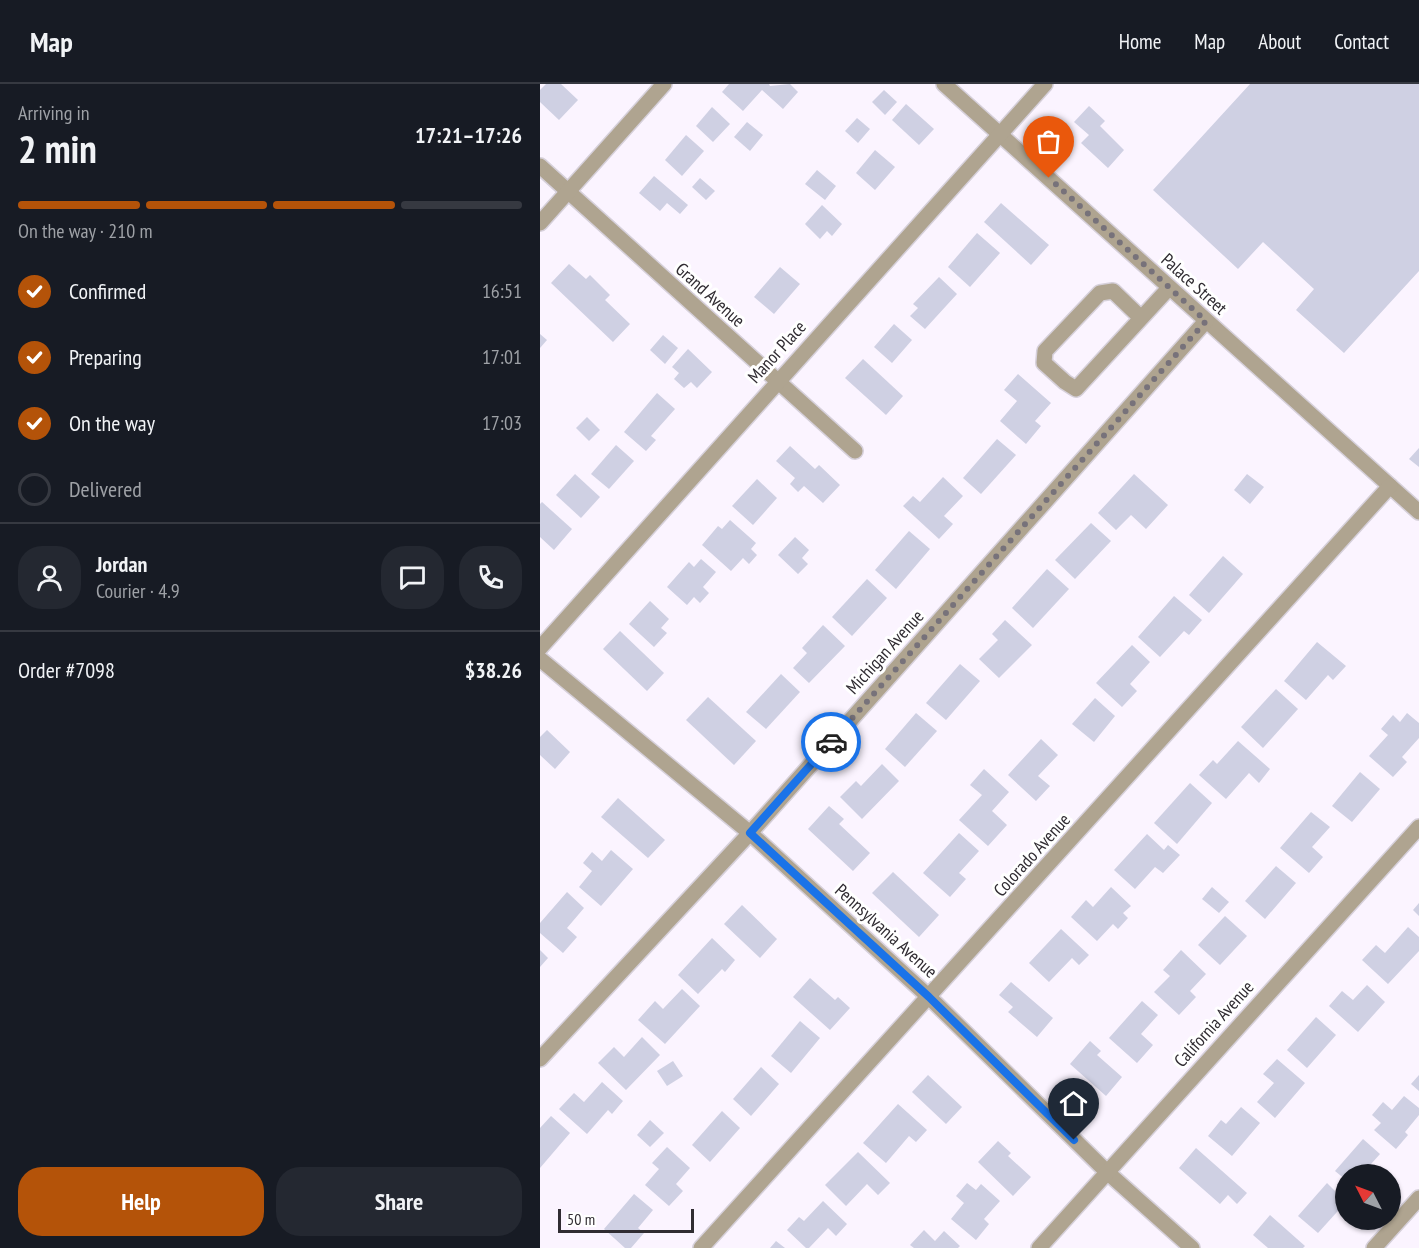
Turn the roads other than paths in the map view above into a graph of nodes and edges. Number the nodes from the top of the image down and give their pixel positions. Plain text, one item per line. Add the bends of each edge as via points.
1 (664, 84) edge
2 (944, 84) edge
3 (1045, 84) edge
4 (1000, 134) junction
5 (540, 166) edge
6 (568, 191) junction
7 (540, 223) edge
8 (1169, 288) junction
9 (1140, 317) junction
10 (1206, 321) junction
11 (777, 381) junction
12 (855, 451) dead end
13 (1390, 486) junction
14 (1419, 512) edge
15 (540, 648) edge
16 (540, 659) edge
17 (1419, 827) edge
18 (750, 833) junction
19 (929, 997) junction
20 (540, 1059) edge
21 (1107, 1172) junction
22 (1419, 1198) edge
23 (701, 1248) edge
24 (1039, 1248) edge
25 (1191, 1248) edge
26 (1374, 1248) edge

1 - 6 street
2 - 4 street, Palace Street
3 - 4 street, Manor Place
4 - 8 street, Palace Street
4 - 11 street, Manor Place
5 - 6 street, Grand Avenue
6 - 7 street
6 - 11 street, Grand Avenue
8 - 9 street
8 - 10 street, Palace Street
9 - 9 street via 1076,389 1044,363 1046,351 1100,293 1113,291
10 - 13 street, Palace Street
10 - 18 street, Michigan Avenue
11 - 12 street, Grand Avenue
11 - 15 street, Manor Place
13 - 14 street, Palace Street
13 - 19 street, Colorado Avenue
16 - 18 street, Pennsylvania Avenue
17 - 21 street, California Avenue
18 - 19 street, Pennsylvania Avenue
18 - 20 street, Michigan Avenue
19 - 21 street, Pennsylvania Avenue
19 - 23 street, Colorado Avenue
21 - 24 street, California Avenue
21 - 25 street, Pennsylvania Avenue
22 - 26 street

